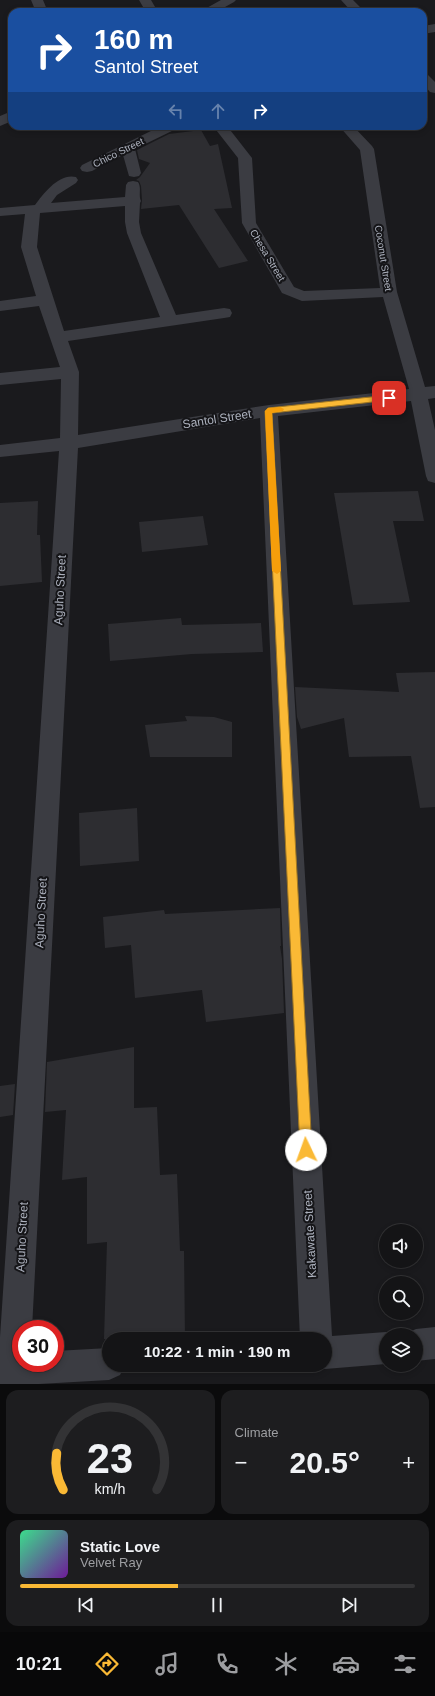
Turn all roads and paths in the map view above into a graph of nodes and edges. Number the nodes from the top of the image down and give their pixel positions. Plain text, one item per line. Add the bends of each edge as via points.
1 (230, 0) edge
2 (347, 0) edge
3 (215, 8) edge
4 (355, 8) edge
5 (163, 130) edge
6 (223, 130) edge
7 (350, 130) edge
8 (128, 147) junction
9 (87, 168) dead end
10 (71, 180) dead end
11 (134, 201) junction
12 (36, 210) junction
13 (0, 212) edge
14 (389, 292) junction
15 (45, 300) junction
16 (0, 306) edge
17 (224, 313) dead end
18 (170, 321) junction
19 (59, 337) junction
20 (70, 372) junction
21 (0, 380) edge
22 (427, 393) edge
23 (268, 411) junction
24 (69, 442) junction
25 (0, 451) edge
26 (435, 476) edge
27 (316, 1332) edge
28 (435, 1343) edge
29 (423, 1344) edge
30 (379, 1349) edge
31 (332, 1352) edge
32 (102, 1365) edge
33 (9, 1374) edge

1 - 3 street
2 - 4 street
5 - 8 street, Chico Street
6 - 14 street, Chesa Street via 245,158 249,223 288,290 302,296
7 - 14 street, Coconut Street via 367,149
8 - 9 street, Chico Street
8 - 11 street via 134,179
10 - 12 street via 52,192
11 - 12 street
11 - 18 street via 134,234
12 - 13 street
12 - 15 street, Aguho Street via 29,247
14 - 22 street, Coconut Street
15 - 16 street
15 - 19 street, Aguho Street
17 - 18 street
18 - 19 street
19 - 20 street, Aguho Street
20 - 21 street
20 - 24 street, Aguho Street
22 - 23 street, Santol Street
22 - 26 street, Coconut Street
23 - 24 street, Santol Street
23 - 27 street, Kakawate Street
24 - 25 street, Santol Street
24 - 33 street, Aguho Street
28 - 29 street
30 - 31 street
32 - 33 street

